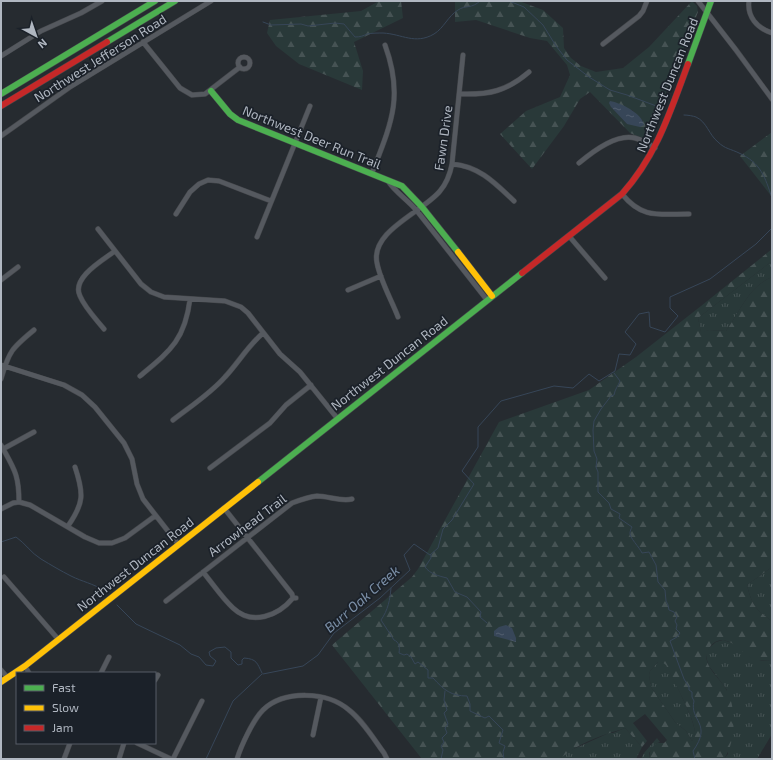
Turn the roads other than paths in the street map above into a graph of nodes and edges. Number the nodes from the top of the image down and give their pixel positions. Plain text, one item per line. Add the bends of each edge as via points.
1 (102, 1) edge
2 (155, 1) edge
3 (174, 1) edge
4 (211, 1) edge
5 (647, 1) edge
6 (698, 1) edge
7 (711, 1) edge
8 (749, 1) edge
9 (706, 12) junction
10 (772, 33) edge
11 (144, 42) junction
12 (603, 44) dead end
13 (385, 45) dead end
14 (463, 55) dead end
15 (1, 56) edge
16 (240, 67) dead end
17 (529, 72) dead end
18 (211, 91) junction
19 (1, 94) edge
20 (460, 94) junction
21 (772, 99) edge
22 (1, 106) edge
23 (310, 106) dead end
24 (1, 136) edge
25 (295, 142) junction
26 (655, 148) junction
27 (579, 163) dead end
28 (452, 164) junction
29 (372, 173) junction
30 (622, 194) junction
31 (271, 201) junction
32 (514, 201) dead end
33 (419, 209) junction
34 (176, 214) dead end
35 (689, 214) dead end
36 (98, 229) dead end
37 (569, 236) junction
38 (257, 237) dead end
39 (115, 251) junction
40 (18, 267) dead end
41 (381, 276) junction
42 (605, 278) dead end
43 (1, 280) edge
44 (348, 290) dead end
45 (489, 298) junction
46 (190, 299) junction
47 (398, 317) dead end
48 (104, 329) dead end
49 (34, 330) dead end
50 (263, 333) junction
51 (3, 365) edge
52 (140, 376) dead end
53 (1, 379) edge
54 (311, 385) junction
55 (337, 418) junction
56 (173, 420) dead end
57 (34, 432) dead end
58 (2, 447) edge
59 (75, 467) dead end
60 (210, 468) dead end
61 (352, 499) dead end
62 (19, 502) junction
63 (1, 508) edge
64 (224, 508) junction
65 (155, 516) junction
66 (68, 526) junction
67 (248, 536) junction
68 (178, 544) junction
69 (203, 572) junction
70 (4, 577) dead end
71 (166, 601) dead end
72 (58, 639) junction
73 (109, 657) dead end
74 (25, 666) junction
75 (1, 670) edge
76 (28, 672) edge
77 (102, 672) edge
78 (158, 675) dead end
79 (7, 677) junction
80 (156, 678) edge
81 (1, 682) edge
82 (321, 697) junction
83 (202, 701) dead end
84 (313, 736) dead end
85 (70, 744) edge
86 (124, 744) edge
87 (139, 744) edge
88 (64, 759) edge
89 (119, 759) edge
90 (172, 759) edge
91 (237, 759) edge
92 (387, 759) edge

1 - 15 street via 41,31
2 - 19 main road
3 - 22 main road
4 - 11 street, Northwest Jefferson Road
5 - 12 street via 640,16
6 - 9 street
7 - 9 main road, Northwest Duncan Road
8 - 10 street via 748,8 753,20 761,28
9 - 21 street
9 - 26 main road, Northwest Duncan Road
11 - 18 street via 186,93 198,96
11 - 24 street, Northwest Jefferson Road via 70,87
13 - 29 street via 395,87 395,103 387,134
14 - 20 street, Fawn Drive
16 - 18 street
17 - 20 street via 514,84 492,93
18 - 25 main road, Northwest Deer Run Trail via 238,120
20 - 28 street, Fawn Drive
23 - 25 street
25 - 29 main road, Northwest Deer Run Trail
25 - 31 street
26 - 27 street via 634,137 623,138 601,146
26 - 30 main road, Northwest Duncan Road via 647,163
28 - 32 street via 463,164 482,173
28 - 33 street, Fawn Drive via 449,177 441,191
29 - 33 main road, Northwest Deer Run Trail via 402,186
30 - 35 street via 642,211 656,214
30 - 37 main road, Northwest Duncan Road
31 - 34 street via 219,181 208,180 190,192
31 - 38 street
33 - 41 street, Fawn Drive via 387,233 380,244 377,263
33 - 45 main road, Northwest Deer Run Trail
36 - 39 street
37 - 42 street
37 - 45 main road, Northwest Duncan Road
39 - 46 street via 141,284 151,292 164,297
39 - 48 street via 85,275 79,284 79,295
40 - 43 street
41 - 44 street
41 - 47 street, Fawn Drive
45 - 55 main road, Northwest Duncan Road
46 - 50 street via 234,304 248,313
46 - 52 street via 186,323 178,341
49 - 51 street via 14,347
50 - 54 street
50 - 56 street via 219,384
51 - 53 street
51 - 65 street via 64,385 82,395 95,407 124,443 132,459 140,493
54 - 55 street
54 - 60 street via 286,405 270,423
55 - 64 main road, Northwest Duncan Road
57 - 58 street
58 - 62 street via 16,472
59 - 66 street via 81,500
61 - 67 street, Arrowhead Trail via 345,501 324,497 305,498 284,508
62 - 63 street
62 - 66 street via 30,505
64 - 67 street
64 - 68 main road, Northwest Duncan Road
65 - 66 street via 130,535 112,543 99,543
65 - 68 street
67 - 69 street, Arrowhead Trail
67 - 69 street via 294,598 277,612 261,618 243,615 232,608
68 - 72 main road, Northwest Duncan Road
69 - 71 street, Arrowhead Trail
70 - 72 street
72 - 74 main road, Northwest Duncan Road
73 - 77 street
74 - 76 street
74 - 79 main road, Northwest Duncan Road
75 - 79 street
78 - 80 street
79 - 81 main road, Northwest Duncan Road
82 - 84 street
82 - 91 street via 297,696 272,704 257,718
82 - 92 street via 337,701 349,710
83 - 90 street
85 - 88 street
86 - 89 street
87 - 90 street

